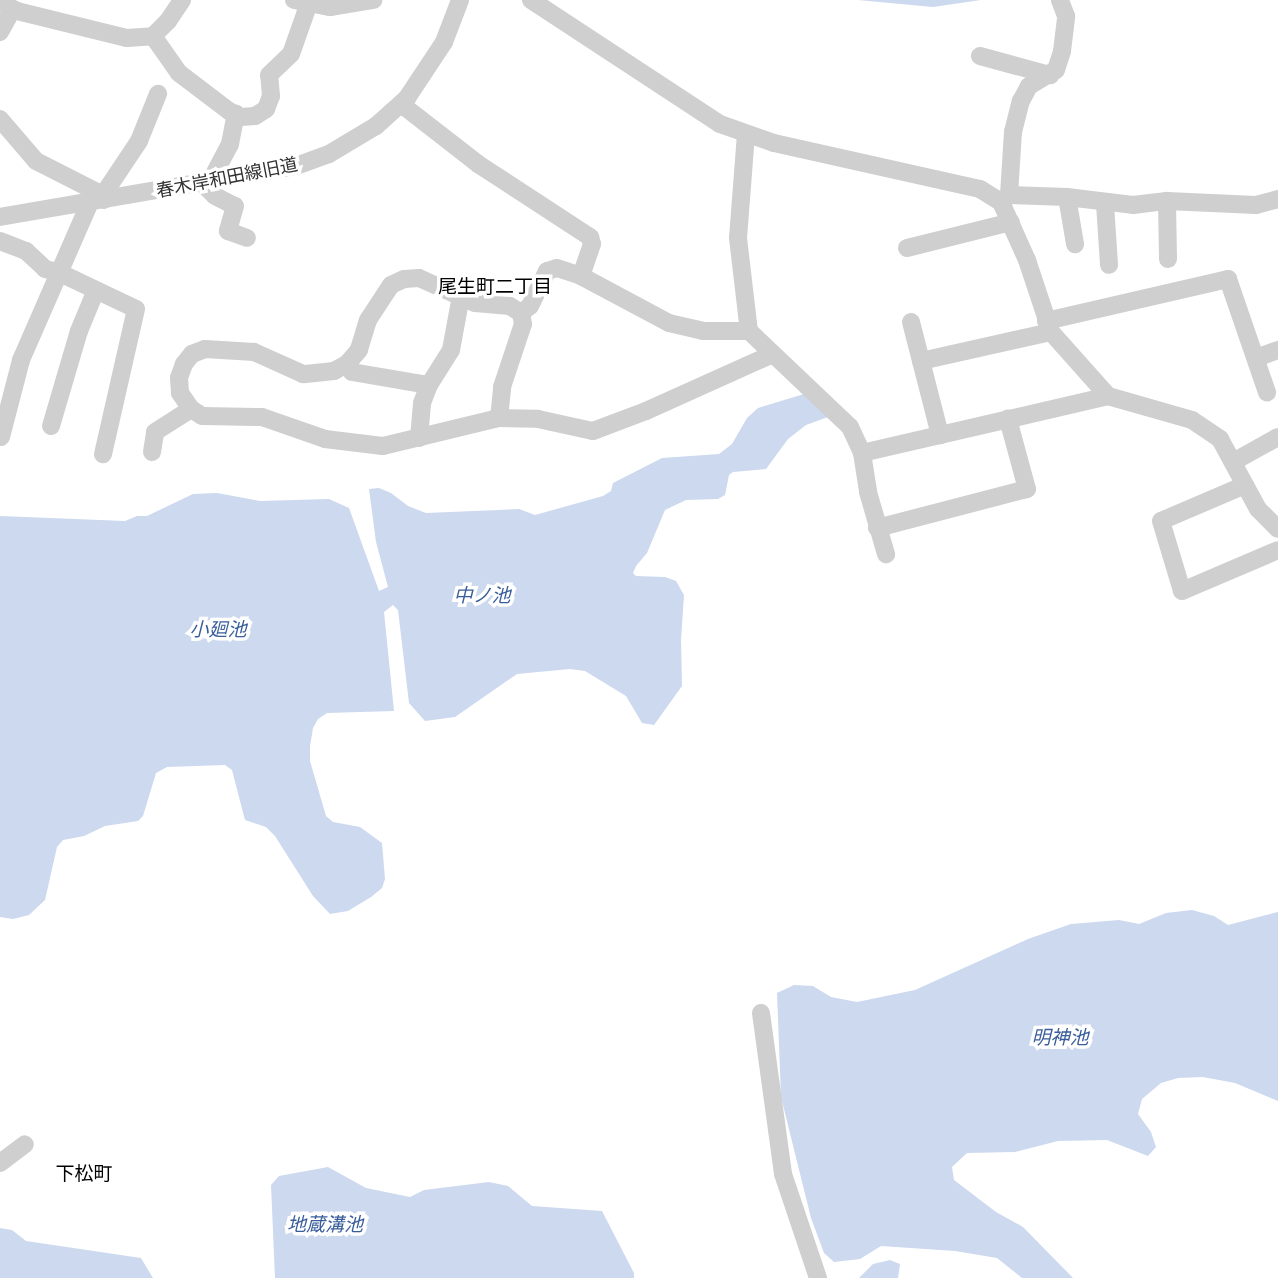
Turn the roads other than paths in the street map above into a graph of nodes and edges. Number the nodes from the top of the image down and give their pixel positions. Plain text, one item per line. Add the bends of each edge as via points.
1 (182, 0) edge
2 (373, 0) edge
3 (460, 0) edge
4 (531, 0) edge
5 (1060, 0) edge
6 (304, 2) edge
7 (6, 5) edge
8 (0, 32) edge
9 (153, 36) junction
10 (980, 56) dead end
11 (1050, 75) junction
12 (158, 94) dead end
13 (401, 104) junction
14 (236, 114) junction
15 (0, 119) edge
16 (746, 134) junction
17 (206, 182) junction
18 (1068, 197) junction
19 (1005, 198) junction
20 (99, 199) junction
21 (1278, 200) edge
22 (1167, 201) junction
23 (1105, 204) junction
24 (0, 217) edge
25 (1011, 222) junction
26 (247, 238) dead end
27 (0, 241) edge
28 (1075, 244) dead end
29 (907, 248) dead end
30 (1168, 259) dead end
31 (1109, 265) dead end
32 (58, 272) junction
33 (581, 276) junction
34 (96, 290) junction
35 (461, 296) junction
36 (521, 313) junction
37 (911, 321) dead end
38 (1049, 327) junction
39 (749, 331) junction
40 (1278, 350) edge
41 (773, 354) junction
42 (1256, 358) junction
43 (921, 361) junction
44 (347, 364) junction
45 (429, 385) junction
46 (1267, 392) dead end
47 (1108, 396) junction
48 (191, 409) junction
49 (499, 418) junction
50 (1008, 419) junction
51 (51, 426) dead end
52 (940, 435) junction
53 (1, 437) edge
54 (1278, 437) edge
55 (419, 439) junction
56 (152, 452) dead end
57 (862, 453) junction
58 (103, 454) dead end
59 (1233, 462) junction
60 (1245, 485) junction
61 (1275, 520) edge
62 (877, 528) junction
63 (1278, 550) edge
64 (886, 554) dead end
65 (761, 1013) dead end
66 (25, 1144) dead end
67 (0, 1163) edge
68 (818, 1278) edge

1 - 9 street
2 - 6 street via 330,7
3 - 13 street, 春木岸和田線旧道 via 444,42
4 - 16 street via 720,124
5 - 11 street via 1066,29 1056,70
6 - 14 street via 291,54 269,75 271,96 266,109 256,116
7 - 8 street
7 - 9 street via 100,33
9 - 14 street via 179,73
10 - 11 street
11 - 19 street via 1029,86 1021,101
12 - 20 street via 139,141
13 - 17 street, 春木岸和田線旧道 via 361,136 313,161
13 - 33 street via 469,158 590,237 592,244
14 - 17 street via 230,144
15 - 20 street via 36,161
16 - 19 street
16 - 39 street via 738,238
17 - 20 street, 春木岸和田線旧道
17 - 26 street via 215,196 235,206 228,231
18 - 19 street
18 - 23 street
18 - 28 street
19 - 25 street
20 - 24 street, 春木岸和田線旧道
20 - 32 street
21 - 22 street via 1256,205
22 - 23 street
22 - 30 street
23 - 31 street
25 - 29 street
25 - 38 street
27 - 32 street
32 - 34 street
32 - 53 street via 20,360
33 - 36 street via 557,268 547,271 530,306
33 - 39 street via 669,323 703,331
34 - 51 street
34 - 58 street via 136,309
35 - 36 street via 475,303 510,306
35 - 44 street via 419,278 391,285 379,300 359,350
35 - 45 street via 451,350
36 - 49 street via 523,324 502,387
37 - 43 street
38 - 42 street via 1228,279
38 - 43 street
38 - 47 street
39 - 41 street
40 - 42 street
41 - 49 street via 593,431 538,419
41 - 57 street via 850,427
42 - 46 street
43 - 52 street
44 - 45 street via 352,372
44 - 48 street via 316,375 303,374 254,352 205,349 192,354 179,378 180,393
45 - 55 street
47 - 50 street
47 - 59 street via 1192,420 1220,439
48 - 55 street via 202,416 262,417 325,439 358,444 383,446
48 - 56 street via 155,432
49 - 55 street
50 - 52 street
50 - 62 street via 1027,489
52 - 57 street
54 - 59 street
57 - 62 street
59 - 60 street
60 - 61 street via 1258,509
60 - 63 street via 1161,521 1182,591
62 - 64 street
65 - 68 street via 783,1174
66 - 67 street

